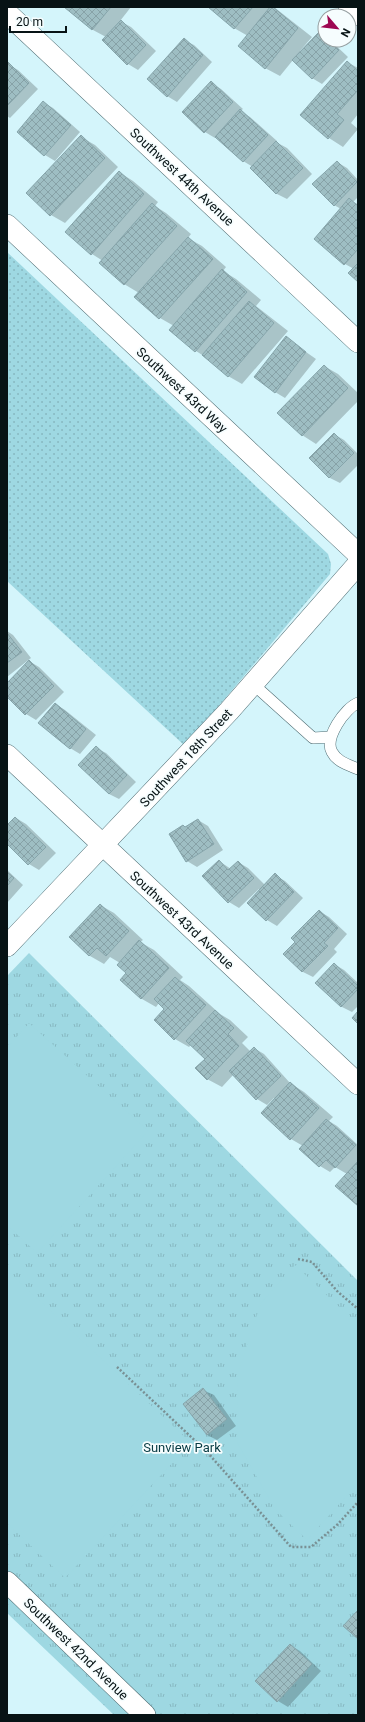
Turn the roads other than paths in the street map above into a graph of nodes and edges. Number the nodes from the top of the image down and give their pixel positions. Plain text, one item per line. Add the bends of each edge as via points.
1 (349, 7) edge
2 (7, 13) edge
3 (358, 15) edge
4 (7, 225) edge
5 (358, 342) edge
6 (358, 554) edge
7 (358, 564) edge
8 (253, 684) junction
9 (358, 703) edge
10 (330, 737) junction
11 (7, 755) edge
12 (358, 769) edge
13 (103, 846) junction
14 (7, 946) edge
15 (358, 1084) edge
16 (7, 1582) edge
17 (146, 1715) edge

1 - 3 street
2 - 5 street, Southwest 44th Avenue
4 - 6 street, Southwest 43rd Way
7 - 8 street, Southwest 18th Street
8 - 10 lane via 313,738
8 - 13 street, Southwest 18th Street
9 - 10 lane via 340,719
10 - 12 lane via 331,751 339,761
11 - 13 street, Southwest 43rd Avenue
13 - 14 street, Southwest 18th Street
13 - 15 street, Southwest 43rd Avenue
16 - 17 street, Southwest 42nd Avenue

